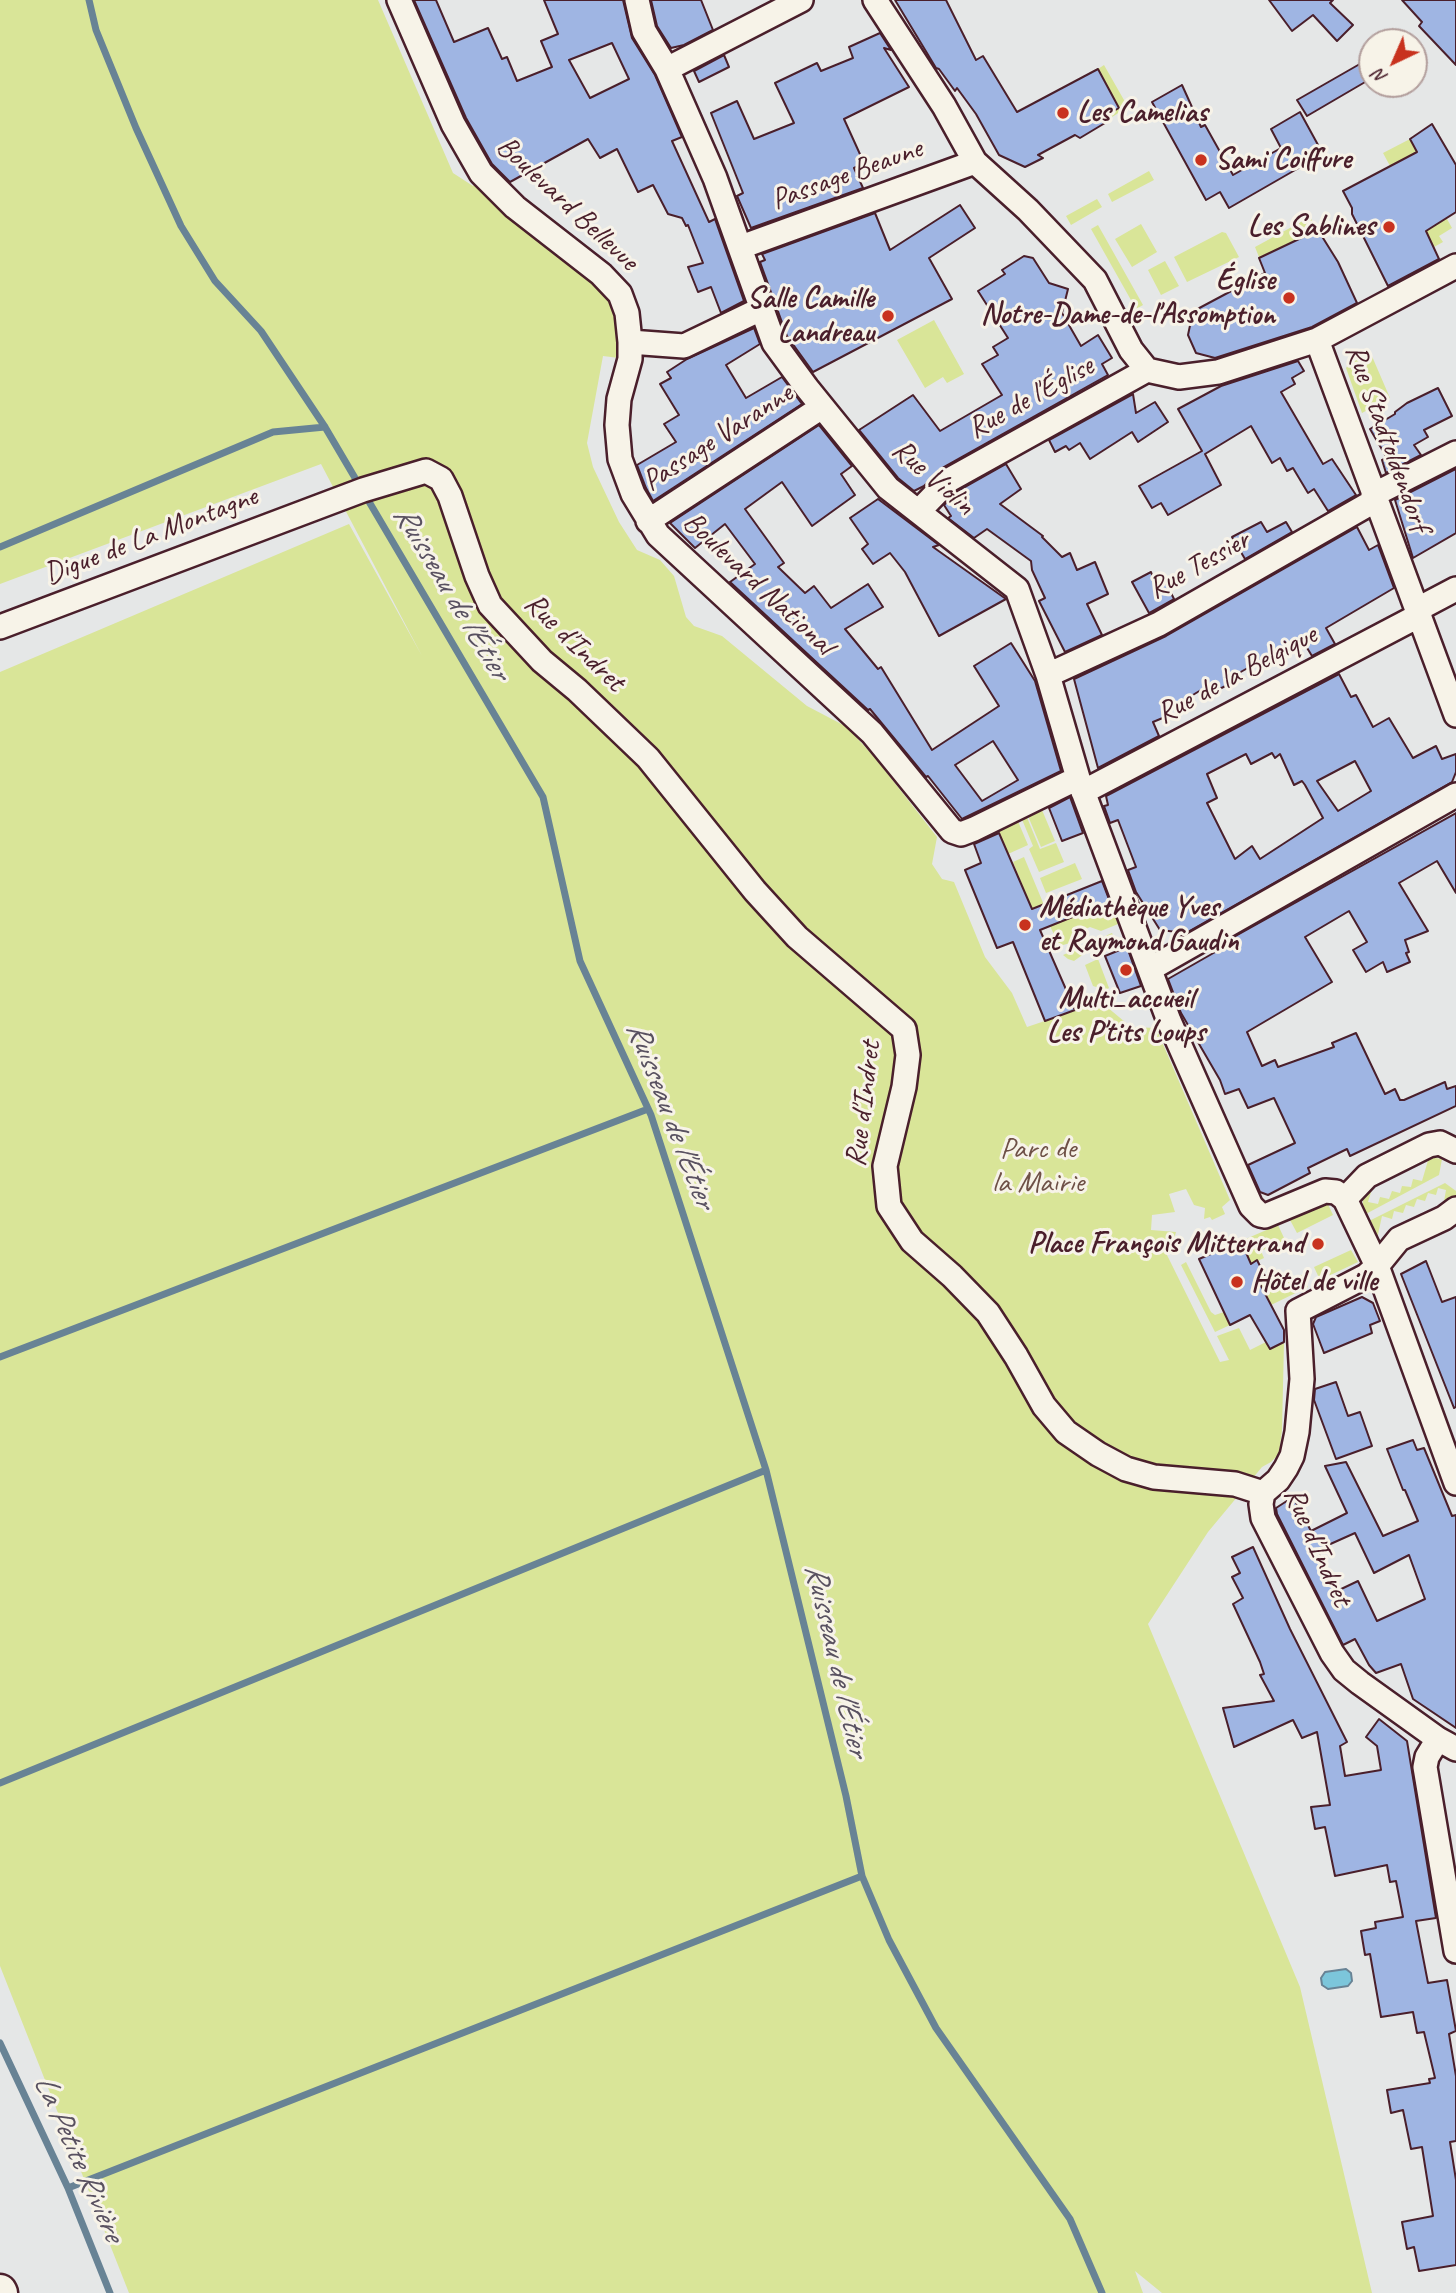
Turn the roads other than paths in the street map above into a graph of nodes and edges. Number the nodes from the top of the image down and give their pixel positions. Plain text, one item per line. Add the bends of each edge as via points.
1 (400, 0) edge
2 (637, 0) edge
3 (801, 0) edge
4 (875, 0) edge
5 (667, 69) junction
6 (975, 162) junction
7 (741, 247) junction
8 (1456, 266) edge
9 (761, 309) junction
10 (1317, 340) junction
11 (630, 342) junction
12 (1147, 370) junction
13 (822, 407) junction
14 (1456, 453) edge
15 (1374, 498) junction
16 (323, 504) joint
17 (919, 510) junction
18 (648, 521) junction
19 (1456, 589) edge
20 (1419, 612) junction
21 (0, 627) edge
22 (1048, 675) junction
23 (1456, 715) edge
24 (1081, 785) junction
25 (1456, 795) edge
26 (1150, 969) junction
27 (1456, 1151) edge
28 (1345, 1199) junction
29 (1456, 1209) edge
30 (1377, 1266) junction
31 (1456, 1483) edge
32 (1263, 1493) junction
33 (1447, 1744) edge
34 (1456, 1951) edge

1 - 11 street, Boulevard Bellevue via 453,124 481,173 620,294
2 - 5 street, Rue Violin via 644,32
3 - 5 street
4 - 6 street
5 - 7 street, Rue Violin
6 - 7 street, Passage Beaune
6 - 12 street via 1028,209 1095,280 1131,350
7 - 9 street, Rue Violin
8 - 10 street
9 - 11 street via 684,346
9 - 13 street, Rue Violin via 774,343
10 - 12 street via 1218,372 1179,377
10 - 15 street, Rue Stadtoldendorf
11 - 18 street, Boulevard National via 619,399 620,459
12 - 17 street, Rue de l'Église via 949,480
13 - 17 street, Rue Violin via 888,488
13 - 18 street, Passage Varanne
14 - 15 street, Rue Tessier
15 - 20 street, Rue Stadtoldendorf
15 - 22 street, Rue Tessier via 1159,624
16 - 21 street, Digue de La Montagne
16 - 32 street, Rue d'Indret via 426,471 441,479 490,605 648,758 797,937 904,1029 908,1055 885,1166 889,1206 912,1241 988,1313 1044,1406 1066,1432 1126,1469 1235,1484
17 - 22 street, Rue Violin via 1017,589
18 - 24 street, Boulevard National via 657,535 872,733 952,831 961,834
19 - 20 street, Rue de la Belgique
20 - 23 street, Rue Stadtoldendorf
20 - 24 street, Rue de la Belgique
22 - 24 street, Rue Violin
24 - 26 street, Rue Violin
25 - 26 street
26 - 28 street, Rue Violin via 1251,1206 1265,1216 1325,1191
27 - 28 street via 1440,1143 1429,1145 1367,1176
28 - 30 street
29 - 30 street via 1399,1239
30 - 31 street
30 - 32 street via 1298,1311 1302,1379 1297,1432 1286,1468
32 - 33 street, Rue d'Indret via 1263,1518 1344,1670
33 - 34 street via 1427,1757 1425,1767

